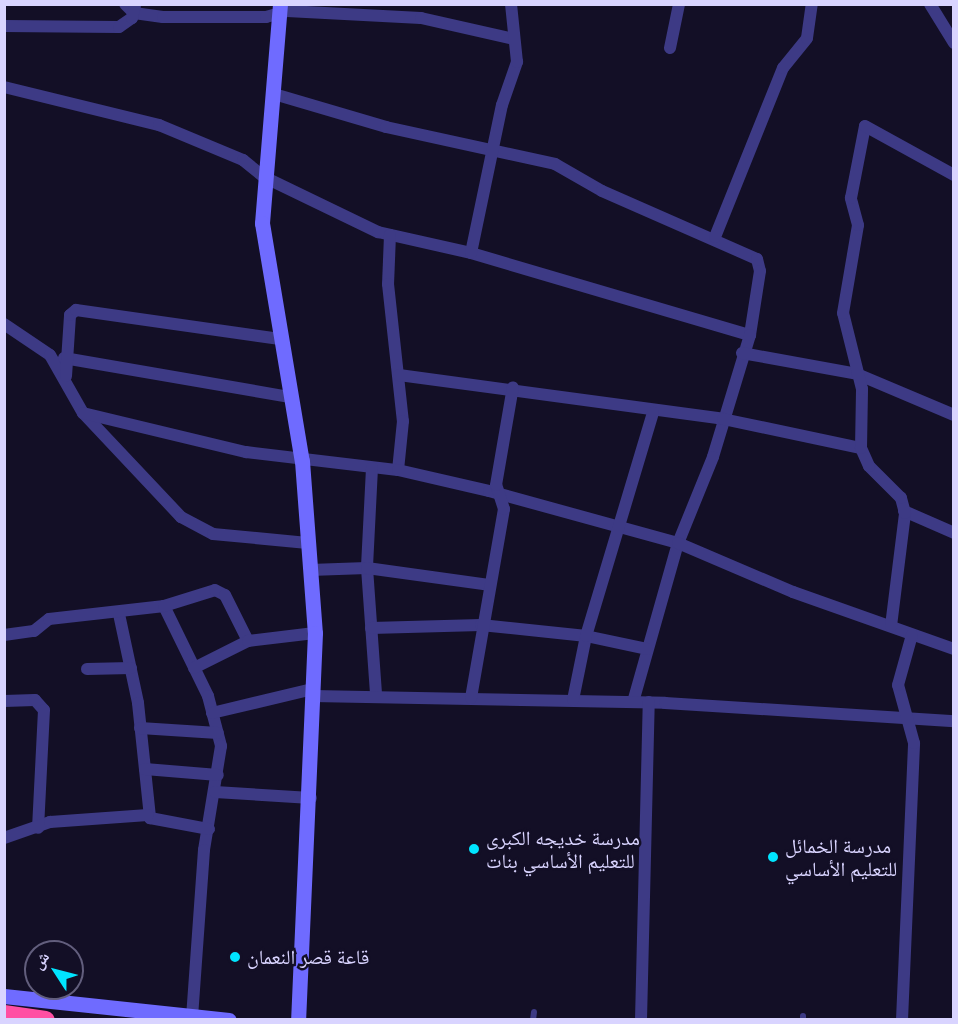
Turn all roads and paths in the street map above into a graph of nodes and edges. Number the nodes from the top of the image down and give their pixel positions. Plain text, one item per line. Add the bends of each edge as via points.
1 (511, 4) edge
2 (679, 4) edge
3 (812, 4) edge
4 (930, 4) edge
5 (131, 7) edge
6 (280, 9) edge
7 (4, 26) edge
8 (514, 39) junction
9 (954, 43) edge
10 (670, 48) dead end
11 (4, 87) edge
12 (274, 94) junction
13 (495, 151) junction
14 (954, 175) edge
15 (264, 177) junction
16 (390, 235) junction
17 (715, 237) junction
18 (471, 253) junction
19 (4, 324) edge
20 (750, 335) junction
21 (280, 339) junction
22 (742, 353) junction
23 (64, 358) junction
24 (857, 374) junction
25 (399, 375) junction
26 (67, 380) junction
27 (513, 387) junction
28 (289, 397) junction
29 (83, 412) junction
30 (653, 413) junction
31 (954, 416) edge
32 (723, 419) junction
33 (861, 448) junction
34 (302, 461) junction
35 (372, 468) junction
36 (398, 470) junction
37 (500, 496) junction
38 (904, 511) junction
39 (622, 528) junction
40 (954, 533) edge
41 (308, 543) junction
42 (678, 543) junction
43 (367, 568) junction
44 (310, 570) junction
45 (489, 585) junction
46 (164, 606) junction
47 (119, 614) junction
48 (481, 625) junction
49 (891, 626) junction
50 (371, 628) junction
51 (315, 633) junction
52 (912, 635) junction
53 (4, 636) edge
54 (586, 636) junction
55 (248, 641) junction
56 (647, 649) junction
57 (954, 649) edge
58 (131, 668) junction
59 (194, 668) junction
60 (87, 669) dead end
61 (313, 692) junction
62 (376, 695) junction
63 (471, 698) junction
64 (573, 700) junction
65 (4, 701) edge
66 (633, 702) junction
67 (650, 702) junction
68 (212, 713) junction
69 (908, 716) junction
70 (954, 721) edge
71 (140, 728) junction
72 (218, 733) junction
73 (145, 770) junction
74 (218, 775) junction
75 (215, 792) junction
76 (311, 798) junction
77 (148, 815) junction
78 (38, 828) junction
79 (209, 829) junction
80 (4, 838) edge
81 (4, 996) edge
82 (534, 1012) dead end
83 (4, 1014) edge
84 (192, 1016) junction
85 (45, 1020) edge
86 (229, 1020) edge
87 (298, 1020) edge
88 (533, 1020) edge
89 (641, 1020) edge
90 (902, 1020) edge

1 - 8 street
2 - 10 street
3 - 17 street via 807,38 783,68
4 - 9 street
5 - 6 street via 163,17
5 - 7 street via 119,27
6 - 8 street via 421,18
6 - 12 street
8 - 13 street via 517,62
11 - 15 street via 159,125 243,160
12 - 13 street
12 - 15 street
13 - 17 street via 555,164 602,191
13 - 18 street
14 - 24 street via 865,126 851,198 858,225 843,313
15 - 16 street
15 - 21 street via 262,223
16 - 18 street
16 - 25 street via 388,284
17 - 20 street via 752,254 759,264
18 - 20 street
19 - 26 street via 50,355
20 - 22 street
21 - 23 street via 76,310 70,315
21 - 28 street
22 - 24 street
22 - 32 street
23 - 26 street
23 - 28 street
24 - 31 street
24 - 33 street via 862,389
25 - 27 street
25 - 36 street via 403,421
26 - 29 street
27 - 30 street
27 - 37 street via 496,485
28 - 34 street
29 - 34 street
29 - 41 street via 181,517 213,534
30 - 32 street
30 - 39 street
32 - 33 street
32 - 42 street
33 - 38 street via 869,466 901,498
34 - 35 street
34 - 41 street
35 - 36 street
35 - 43 street
36 - 37 street
37 - 39 street
37 - 45 street via 504,509
38 - 40 street
38 - 49 street
39 - 42 street
39 - 54 street
41 - 44 street
42 - 49 street
42 - 56 street
43 - 44 street
43 - 45 street
43 - 50 street
44 - 51 street
45 - 48 street
46 - 47 street
46 - 55 street via 220,591
46 - 59 street
47 - 53 street via 49,619 34,631
47 - 58 street
48 - 50 street
48 - 54 street
48 - 63 street
49 - 52 street
50 - 62 street
51 - 55 street
51 - 61 street
52 - 57 street
52 - 69 street via 898,685
54 - 56 street
54 - 64 street
55 - 59 street
56 - 66 street
58 - 60 street
58 - 71 street
59 - 68 street
61 - 62 street
61 - 68 street
61 - 76 street
62 - 63 street
63 - 64 street
64 - 66 street
65 - 78 street via 35,700 44,710
66 - 67 street
67 - 69 street
67 - 89 street
68 - 72 street
69 - 70 street
69 - 90 street via 914,757
71 - 72 street
71 - 73 street
72 - 74 street
73 - 74 street
73 - 77 street
74 - 75 street
75 - 76 street
75 - 79 street
76 - 87 street
77 - 78 street via 50,822
77 - 79 street via 156,823
78 - 80 street
79 - 84 street
81 - 84 street
82 - 88 lane
83 - 85 highway
84 - 86 street

